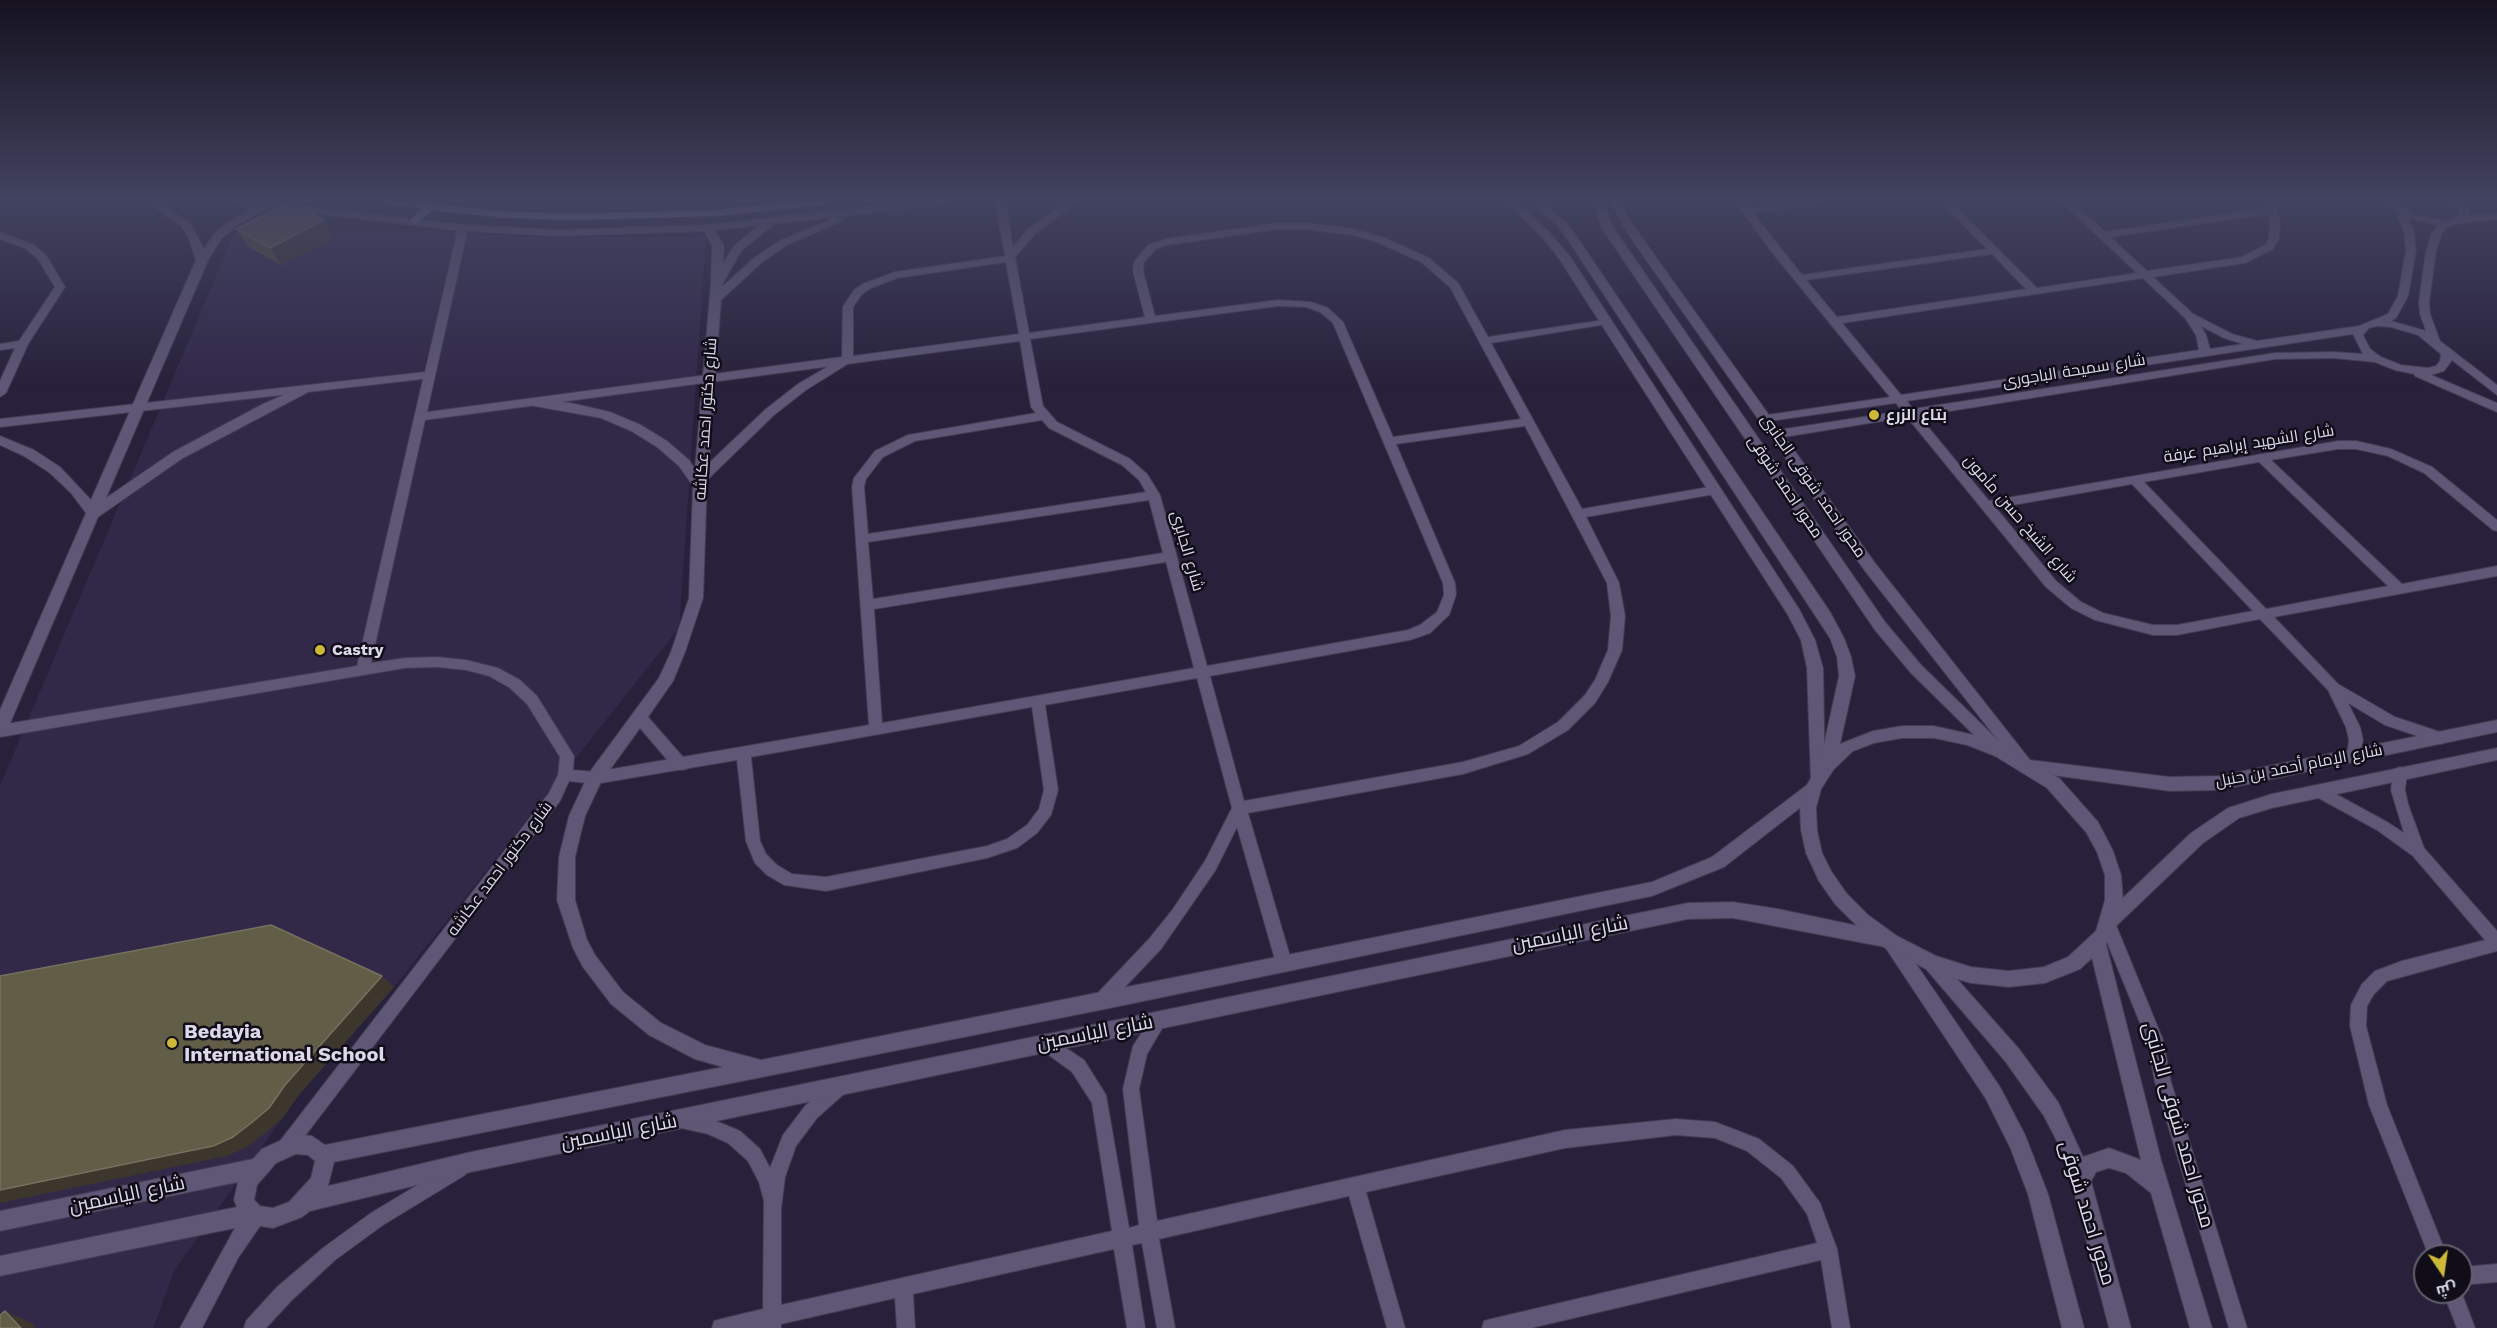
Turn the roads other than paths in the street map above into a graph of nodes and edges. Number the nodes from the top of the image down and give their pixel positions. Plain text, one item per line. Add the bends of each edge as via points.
1 (46, 263) edge
2 (201, 263) edge
3 (455, 263) edge
4 (718, 263) edge
5 (729, 263) edge
6 (755, 263) edge
7 (976, 263) edge
8 (1011, 263) edge
9 (1138, 263) edge
10 (1428, 263) edge
11 (1566, 263) edge
12 (1589, 263) edge
13 (1632, 263) edge
14 (1655, 263) edge
15 (1788, 263) edge
16 (1908, 263) edge
17 (2006, 263) edge
18 (2134, 263) edge
19 (2229, 263) edge
20 (2409, 263) edge
21 (2429, 263) edge
22 (2147, 275) junction
23 (1800, 278) junction
24 (717, 283) junction
25 (2035, 292) junction
26 (715, 300) junction
27 (2189, 316) junction
28 (1151, 320) junction
29 (1607, 321) junction
30 (1835, 321) junction
31 (2377, 323) junction
32 (2361, 329) junction
33 (1023, 337) junction
34 (1485, 342) junction
35 (2436, 342) junction
36 (23, 344) junction
37 (2256, 345) junction
38 (0, 347) edge
39 (2205, 352) junction
40 (2377, 359) junction
41 (848, 360) junction
42 (2411, 371) junction
43 (429, 375) junction
44 (709, 378) junction
45 (310, 388) junction
46 (2497, 391) edge
47 (0, 393) edge
48 (1898, 399) junction
49 (534, 402) junction
50 (140, 408) junction
51 (2497, 408) edge
52 (1909, 414) junction
53 (1043, 416) junction
54 (420, 417) junction
55 (1767, 419) junction
56 (1529, 422) junction
57 (0, 423) edge
58 (1778, 434) junction
59 (0, 440) edge
60 (1389, 441) junction
61 (2262, 458) junction
62 (2135, 480) junction
63 (700, 482) junction
64 (1715, 490) junction
65 (1154, 495) junction
66 (1985, 506) junction
67 (94, 513) junction
68 (1579, 514) junction
69 (2497, 527) edge
70 (862, 539) junction
71 (1172, 556) junction
72 (2497, 571) edge
73 (2399, 589) junction
74 (867, 605) junction
75 (2263, 614) junction
76 (363, 670) junction
77 (1204, 672) junction
78 (2333, 687) junction
79 (1038, 701) junction
80 (639, 717) junction
81 (2497, 726) edge
82 (0, 730) edge
83 (876, 730) junction
84 (2449, 736) junction
85 (2001, 751) junction
86 (744, 754) junction
87 (2497, 754) edge
88 (2354, 757) junction
89 (2479, 758) junction
90 (681, 764) junction
91 (1828, 764) junction
92 (2025, 764) junction
93 (2400, 773) junction
94 (565, 775) junction
95 (595, 778) junction
96 (1815, 784) junction
97 (2318, 791) junction
98 (1239, 808) junction
99 (2418, 851) junction
100 (1505, 919) junction
101 (2109, 923) junction
102 (1889, 941) junction
103 (2497, 943) edge
104 (1516, 944) junction
105 (2097, 944) junction
106 (1284, 963) junction
107 (1932, 963) junction
108 (1100, 1002) junction
109 (1159, 1020) junction
110 (1045, 1042) junction
111 (762, 1069) junction
112 (839, 1087) junction
113 (680, 1120) junction
114 (286, 1147) junction
115 (322, 1155) junction
116 (471, 1162) junction
117 (255, 1169) junction
118 (2081, 1180) junction
119 (1355, 1186) junction
120 (2161, 1192) junction
121 (305, 1202) junction
122 (772, 1209) junction
123 (254, 1215) junction
124 (0, 1221) edge
125 (1149, 1232) junction
126 (1122, 1238) junction
127 (2433, 1244) edge
128 (1828, 1249) junction
129 (0, 1266) edge
130 (2497, 1273) edge
131 (2473, 1275) edge
132 (903, 1287) junction
133 (2457, 1304) edge
134 (772, 1322) edge
135 (191, 1328) edge
136 (253, 1328) edge
137 (721, 1328) edge
138 (906, 1328) edge
139 (1136, 1328) edge
140 (1166, 1328) edge
141 (1396, 1328) edge
142 (1491, 1328) edge
143 (1841, 1328) edge
144 (2073, 1328) edge
145 (2120, 1328) edge
146 (2200, 1328) edge
147 (2238, 1328) edge
148 (2466, 1328) edge

1 - 36 street via 60,287
2 - 50 street
3 - 43 street
4 - 24 street, شارع دكتور احمد عكاشه
5 - 24 street, شارع دكتور احمد عكاشه
6 - 26 street
7 - 41 street via 894,275 867,286 848,307
8 - 33 street
9 - 28 street
10 - 34 street via 1454,285
11 - 29 street
12 - 91 street via 1837,638 1847,676
13 - 85 street, محور احمد شوقى via 1880,626 1916,669
14 - 55 street, محور احمد شوقى الجانبى
15 - 23 street, شارع الشيخ حسن مأمون
16 - 23 street
17 - 25 street
18 - 22 street
19 - 22 street
20 - 31 street via 2403,296 2392,316
21 - 35 street via 2425,314
22 - 25 street
22 - 27 street
23 - 30 street, شارع الشيخ حسن مأمون
24 - 26 street, شارع دكتور احمد عكاشه
25 - 30 street
26 - 44 street, شارع دكتور احمد عكاشه
27 - 37 street
27 - 39 street via 2201,335
28 - 33 street
28 - 60 street via 1292,302 1324,310 1338,322
29 - 34 street
29 - 64 street
30 - 48 street, شارع الشيخ حسن مأمون
31 - 32 street, شارع سميحة الباجورى
31 - 35 street via 2407,327
32 - 37 street, شارع سميحة الباجورى
32 - 40 street via 2357,335 2359,343
33 - 41 street
33 - 53 street via 1034,398
34 - 56 street
35 - 42 street via 2446,353 2446,362 2440,369
35 - 46 street
36 - 38 street
36 - 47 street
37 - 39 street, شارع سميحة الباجورى
39 - 48 street, شارع سميحة الباجورى
40 - 42 street
40 - 52 street, شارع سميحة الباجورى via 2275,356
41 - 44 street
41 - 63 street via 775,407
42 - 51 street
43 - 45 street
43 - 54 street
44 - 49 street
44 - 63 street, شارع دكتور احمد عكاشه
45 - 50 street
45 - 67 street via 195,445
48 - 52 street, شارع الشيخ حسن مأمون
48 - 55 street, شارع سميحة الباجورى
49 - 54 street
49 - 63 street via 605,415 636,428 673,453
50 - 57 street
50 - 67 street
52 - 58 street, شارع سميحة الباجورى
52 - 66 street, شارع الشيخ حسن مأمون
53 - 65 street, شارع الجابرى via 1053,425 1126,462 1143,477
53 - 70 street via 912,438 879,454 865,469 858,487
54 - 76 street
55 - 58 street, محور احمد شوقى الجانبى
56 - 60 street
56 - 68 street
58 - 92 street, محور احمد شوقى الجانبى via 1901,609
59 - 67 street via 55,470
60 - 77 street via 1449,583 1450,595 1442,615 1410,635
61 - 62 street, شارع الشهيد إبراهيم عرفة
61 - 69 street, شارع الشهيد إبراهيم عرفة via 2338,445 2383,451 2428,470
61 - 73 street
62 - 66 street, شارع الشهيد إبراهيم عرفة
62 - 75 street
63 - 80 street, شارع دكتور احمد عكاشه via 696,598 664,681
64 - 68 street
64 - 96 street via 1808,640 1815,668
65 - 70 street
65 - 71 street, شارع الجابرى
66 - 75 street, شارع الشيخ حسن مأمون via 2050,584 2076,605 2100,617 2126,626 2169,630
67 - 82 street
68 - 98 street via 1613,583 1618,616 1615,650 1601,682 1575,715 1549,735 1494,761
70 - 74 street
71 - 74 street
71 - 77 street, شارع الجابرى
72 - 73 street, شارع الشيخ حسن مأمون
73 - 75 street, شارع الشيخ حسن مأمون
74 - 83 street
75 - 78 street
76 - 82 street
76 - 94 street via 437,662 493,672 532,700 567,756
77 - 79 street
77 - 98 street, شارع الجابرى
78 - 84 street via 2390,721
78 - 88 street via 2353,727
79 - 83 street
79 - 86 street via 1051,790 1046,811 1032,829 1012,844 987,852 826,884 789,880 760,858 753,841
80 - 90 street
80 - 95 street, شارع دكتور احمد عكاشه
81 - 84 street, شارع الإمام أحمد بن حنبل
83 - 86 street
84 - 88 street, شارع الإمام أحمد بن حنبل
84 - 89 street
85 - 91 street via 1934,732 1902,732 1873,736 1847,747
85 - 92 street
86 - 90 street
87 - 89 street, شارع الإمام أحمد بن حنبل
88 - 92 street, شارع الإمام أحمد بن حنبل via 2196,785
89 - 93 street, شارع الإمام أحمد بن حنبل
90 - 95 street
91 - 96 street, شارع الياسمين
92 - 101 street via 2074,804 2105,851 2114,892
93 - 97 street, شارع الإمام أحمد بن حنبل
93 - 99 street via 2401,804
94 - 95 street
94 - 114 street, شارع دكتور احمد عكاشه via 548,809
95 - 111 street, شارع دكتور احمد عكاشه via 577,816 567,857 566,900 589,961 617,998 655,1029 702,1053
96 - 100 street, شارع الياسمين via 1736,849 1697,872 1652,889
96 - 102 street via 1808,808 1814,853 1841,899
97 - 99 street
97 - 101 street, شارع الإمام أحمد بن حنبل via 2234,813 2212,826
98 - 106 street, شارع الجابرى
98 - 108 street via 1210,866 1178,914
99 - 103 street
100 - 104 street
100 - 106 street, شارع الياسمين
101 - 105 street
101 - 147 street, محور احمد شوقى الجانبى via 2155,1040 2163,1082
102 - 104 street, شارع الياسمين via 1733,910 1688,911
102 - 107 street
102 - 144 street via 1993,1093 2018,1142 2038,1194
103 - 127 street via 2382,976 2368,988 2359,1005 2358,1026 2378,1105
104 - 109 street, شارع الياسمين
105 - 107 street via 2074,963 2044,975 2009,979 1980,976
105 - 120 street
106 - 108 street, شارع الياسمين
107 - 118 street, محور احمد شوقى via 2012,1055 2051,1109 2070,1146
108 - 111 street, شارع الياسمين
109 - 110 street, شارع الياسمين
109 - 125 street via 1139,1052 1131,1089
110 - 112 street, شارع الياسمين
110 - 126 street via 1078,1066 1100,1101
111 - 115 street, شارع الياسمين
112 - 113 street, شارع الياسمين
112 - 122 street via 811,1112 789,1141 776,1177
113 - 116 street, شارع الياسمين
113 - 122 street via 734,1137 754,1155 767,1180
114 - 115 street via 312,1146
114 - 117 street via 268,1156
115 - 121 street via 325,1163 320,1183
116 - 121 street, شارع الياسمين
116 - 136 street via 377,1219 329,1254
117 - 123 street via 244,1200
117 - 124 street, شارع الياسمين
118 - 120 street via 2090,1164 2098,1159 2120,1160 2144,1172
118 - 145 street, محور احمد شوقى
119 - 125 street
119 - 128 street via 1565,1139 1676,1127 1715,1130 1753,1145 1787,1172 1814,1209
119 - 141 street
120 - 146 street
121 - 123 street via 273,1218
122 - 134 street
123 - 129 street
123 - 135 street
125 - 126 street
125 - 140 street
126 - 132 street
126 - 139 street
128 - 142 street
128 - 143 street
130 - 131 street
132 - 134 street
132 - 138 street
133 - 148 street
134 - 137 street

